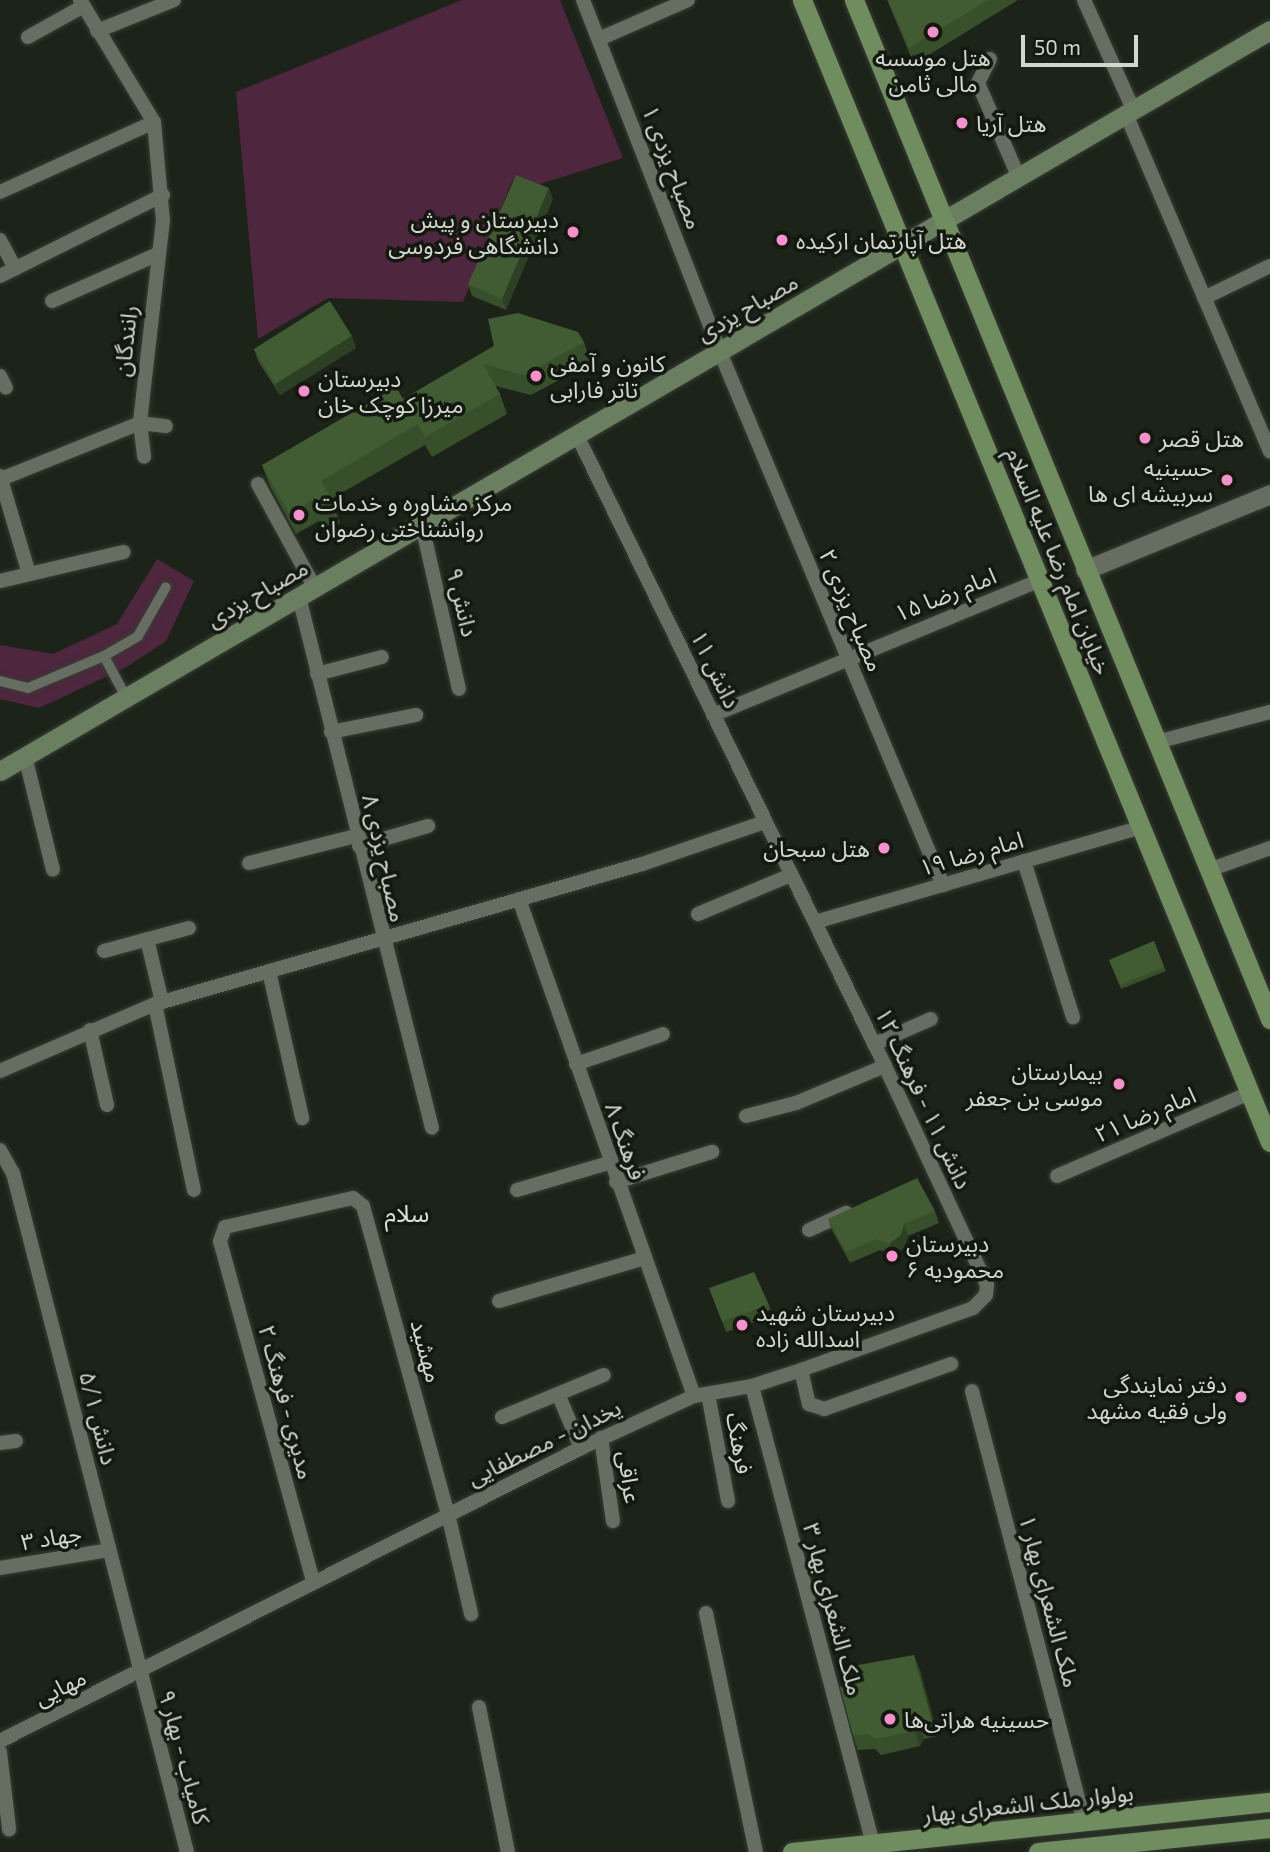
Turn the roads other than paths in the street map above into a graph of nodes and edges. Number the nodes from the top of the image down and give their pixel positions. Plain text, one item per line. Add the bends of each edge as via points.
1 (174, 0) edge
2 (583, 0) edge
3 (688, 0) edge
4 (802, 0) edge
5 (854, 0) edge
6 (1084, 0) edge
7 (82, 3) edge
8 (1270, 30) edge
9 (97, 31) junction
10 (28, 37) dead end
11 (599, 39) junction
12 (990, 59) dead end
13 (1129, 112) junction
14 (154, 122) junction
15 (1019, 178) junction
16 (0, 192) edge
17 (163, 195) junction
18 (946, 221) junction
19 (0, 240) edge
20 (902, 246) junction
21 (158, 254) junction
22 (1270, 266) edge
23 (15, 268) junction
24 (0, 276) edge
25 (1204, 298) junction
26 (52, 301) dead end
27 (720, 352) junction
28 (140, 423) junction
29 (166, 426) dead end
30 (577, 435) junction
31 (1270, 452) edge
32 (144, 457) dead end
33 (1, 477) edge
34 (258, 484) dead end
35 (1270, 494) edge
36 (422, 525) junction
37 (124, 551) dead end
38 (1086, 570) junction
39 (29, 574) junction
40 (0, 580) edge
41 (1040, 580) junction
42 (166, 587) dead end
43 (307, 592) junction
44 (104, 656) junction
45 (382, 657) dead end
46 (847, 657) junction
47 (317, 674) junction
48 (0, 681) edge
49 (459, 689) dead end
50 (127, 697) junction
51 (1270, 712) edge
52 (416, 715) dead end
53 (713, 715) junction
54 (331, 732) junction
55 (1157, 742) junction
56 (25, 756) junction
57 (0, 771) edge
58 (765, 822) junction
59 (428, 826) dead end
60 (1141, 827) junction
61 (358, 841) junction
62 (1270, 848) edge
63 (1024, 861) junction
64 (249, 863) dead end
65 (53, 870) dead end
66 (1209, 870) junction
67 (791, 875) junction
68 (943, 884) junction
69 (519, 899) junction
70 (698, 914) dead end
71 (815, 922) junction
72 (189, 928) dead end
73 (381, 939) junction
74 (147, 940) junction
75 (104, 951) dead end
76 (269, 971) junction
77 (158, 1003) junction
78 (1073, 1017) dead end
79 (931, 1019) dead end
80 (1270, 1019) edge
81 (90, 1030) junction
82 (663, 1034) dead end
83 (874, 1044) junction
84 (576, 1064) junction
85 (885, 1066) junction
86 (0, 1071) edge
87 (1250, 1094) junction
88 (107, 1105) dead end
89 (746, 1116) dead end
90 (302, 1118) dead end
91 (432, 1128) dead end
92 (1270, 1142) edge
93 (0, 1150) edge
94 (712, 1152) dead end
95 (609, 1163) junction
96 (1057, 1176) dead end
97 (6, 1177) edge
98 (616, 1182) junction
99 (194, 1190) dead end
100 (517, 1190) dead end
101 (360, 1201) joint
102 (860, 1207) edge
103 (809, 1230) dead end
104 (645, 1258) junction
105 (986, 1295) joint
106 (499, 1301) dead end
107 (951, 1364) dead end
108 (801, 1370) junction
109 (604, 1375) dead end
110 (752, 1386) junction
111 (972, 1391) dead end
112 (558, 1394) junction
113 (701, 1395) junction
114 (502, 1417) dead end
115 (601, 1438) junction
116 (16, 1441) dead end
117 (0, 1443) edge
118 (581, 1448) junction
119 (728, 1501) dead end
120 (448, 1514) junction
121 (612, 1521) dead end
122 (109, 1550) junction
123 (0, 1569) edge
124 (313, 1581) junction
125 (706, 1613) dead end
126 (471, 1614) dead end
127 (139, 1675) junction
128 (480, 1707) dead end
129 (0, 1741) edge
130 (0, 1752) edge
131 (1268, 1803) edge
132 (1084, 1822) junction
133 (1269, 1828) edge
134 (9, 1829) dead end
135 (873, 1844) junction
136 (1181, 1845) edge
137 (187, 1852) edge
138 (508, 1852) edge
139 (756, 1852) edge
140 (792, 1852) edge
141 (1038, 1852) edge

1 - 9 street
2 - 11 street, مصباح یزدی ۱
3 - 11 street
4 - 20 main road, خیابان امام رضا علیه السلام
5 - 18 main road, خیابان امام رضا علیه السلام
6 - 13 street
7 - 9 street, رانندگان
7 - 10 street
8 - 13 main road, مصباح یزدی
9 - 14 street, رانندگان
11 - 27 street, مصباح یزدی ۱
12 - 15 street via 978,83
13 - 15 main road, مصباح یزدی
13 - 25 street
14 - 16 street
14 - 17 street, رانندگان
15 - 18 main road, مصباح یزدی
17 - 21 street, رانندگان
17 - 23 street
18 - 20 main road, مصباح یزدی
18 - 38 main road, خیابان امام رضا علیه السلام
19 - 23 street
20 - 27 main road, مصباح یزدی
20 - 41 main road, خیابان امام رضا علیه السلام
21 - 26 street
21 - 28 street, رانندگان
22 - 25 street
23 - 24 street
25 - 31 street
27 - 30 main road, مصباح یزدی
27 - 46 street, مصباح یزدی ۲
28 - 29 street
28 - 32 street, رانندگان
28 - 33 street
30 - 36 main road, مصباح یزدی
30 - 53 street, دانش ۱۱
33 - 39 street
34 - 43 street, مصباح یزدی ۸
35 - 38 street
36 - 43 main road, مصباح یزدی
36 - 49 street, دانش ۹
37 - 39 street
38 - 55 main road, خیابان امام رضا علیه السلام
39 - 40 street
41 - 46 street, امام رضا ۱۵
41 - 60 main road, خیابان امام رضا علیه السلام
42 - 44 street via 138,636
43 - 47 street, مصباح یزدی ۸
43 - 50 main road, مصباح یزدی
44 - 48 street via 28,688
44 - 50 street
45 - 47 street
46 - 53 street, امام رضا ۱۵
46 - 68 street, مصباح یزدی ۲
47 - 54 street, مصباح یزدی ۸
50 - 56 main road, مصباح یزدی
51 - 55 street
52 - 54 street
53 - 58 street, دانش ۱۱
54 - 61 street, مصباح یزدی ۸
55 - 66 main road, خیابان امام رضا علیه السلام
56 - 57 main road, مصباح یزدی
56 - 65 street
58 - 67 street, دانش ۱۱
58 - 69 street
59 - 61 street
60 - 63 street, امام رضا ۱۹
60 - 87 main road, خیابان امام رضا علیه السلام
61 - 64 street
61 - 73 street, مصباح یزدی ۸
62 - 66 street
63 - 68 street, امام رضا ۱۹
63 - 78 street
66 - 80 main road, خیابان امام رضا علیه السلام
67 - 70 street
67 - 71 street, دانش ۱۱
68 - 71 street, امام رضا ۱۹
69 - 73 street
69 - 84 street, فرهنگ ۸
71 - 83 street, دانش ۱۱ - فرهنگ ۱۲
72 - 74 street
73 - 76 street
73 - 91 street, مصباح یزدی ۸
74 - 75 street
74 - 77 street
76 - 77 street
76 - 90 street
77 - 81 street
77 - 99 street
79 - 83 street
81 - 86 street
81 - 88 street
82 - 84 street
83 - 85 street, دانش ۱۱ - فرهنگ ۱۲
84 - 95 street, فرهنگ ۸
85 - 89 street via 796,1103
85 - 105 street, دانش ۱۱ - فرهنگ ۱۲ via 929,1176 987,1285
87 - 92 main road, خیابان امام رضا علیه السلام
87 - 96 street, امام رضا ۲۱
93 - 97 street, دانش ۵/۱
94 - 98 street
95 - 98 street, فرهنگ ۸
95 - 100 street
97 - 122 street, دانش ۵/۱
98 - 104 street, فرهنگ ۸
101 - 120 street, مهشید
101 - 124 street, مدیری - فرهنگ ۲ via 353,1198 225,1227 221,1234
102 - 103 street
104 - 106 street
104 - 113 street, فرهنگ ۸
105 - 108 street, یخدان - مصطفایی via 973,1308
107 - 108 street via 824,1409 809,1404
108 - 110 street, یخدان - مصطفایی
109 - 112 street
110 - 113 street, یخدان - مصطفایی
110 - 135 street, ملک الشعرای بهار ۳
111 - 132 street, ملک الشعرای بهار ۱
112 - 114 street
112 - 118 street
113 - 115 street, یخدان - مصطفایی
113 - 119 street, فرهنگ
115 - 118 street, یخدان - مصطفایی
115 - 121 street, عراقی
116 - 117 street
118 - 120 street, یخدان - مصطفایی
120 - 124 street, یخدان - مصطفایی
120 - 126 street, مهشید
122 - 123 street, جهاد ۳
122 - 127 street, دانش ۵/۱
124 - 127 street, یخدان - مصطفایی
125 - 139 street
127 - 129 street, مهایی
127 - 137 street, کامیاب - بهار ۹
128 - 138 street
130 - 134 street
131 - 132 main road, بولوار ملک الشعرای بهار
131 - 133 main road
132 - 135 main road, بولوار ملک الشعرای بهار
133 - 136 main road
135 - 140 main road, بولوار ملک الشعرای بهار
136 - 141 main road

